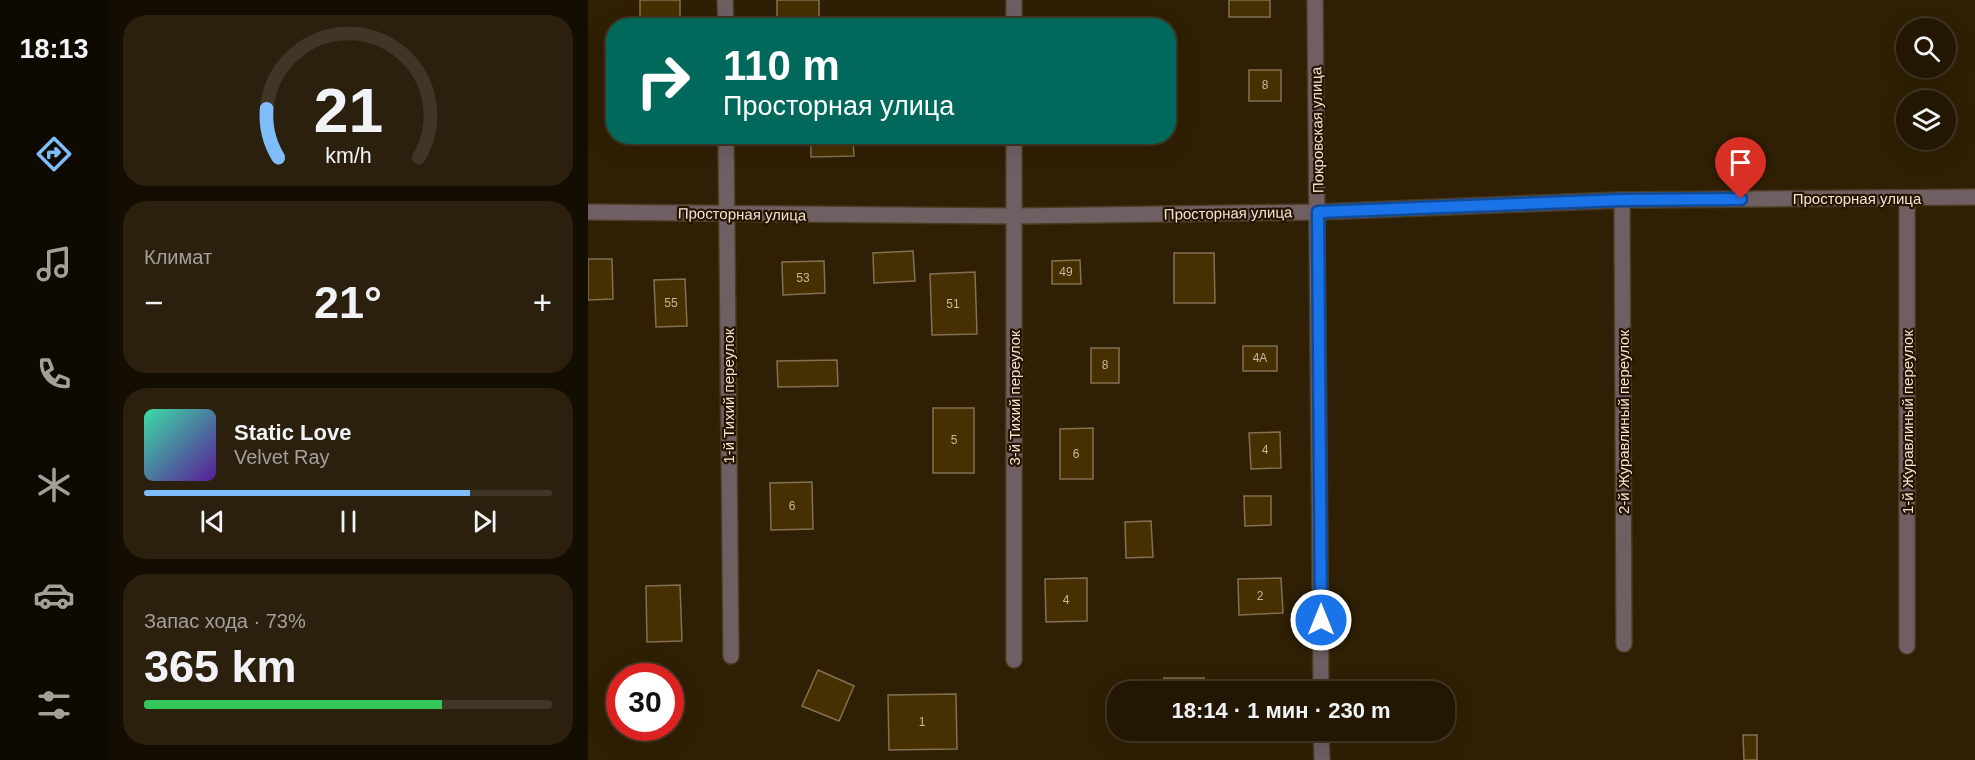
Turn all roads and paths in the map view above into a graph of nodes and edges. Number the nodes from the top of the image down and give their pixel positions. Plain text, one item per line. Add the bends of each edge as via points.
1 (725, 0) edge
2 (1014, 0) edge
3 (1315, 0) edge
4 (726, 18) edge
5 (1014, 18) edge
6 (726, 144) edge
7 (1014, 144) edge
8 (1975, 197) edge
9 (1907, 198) junction
10 (1622, 200) junction
11 (588, 212) edge
12 (1318, 212) junction
13 (727, 214) junction
14 (1014, 216) junction
15 (1624, 644) dead end
16 (1907, 646) dead end
17 (731, 656) dead end
18 (1014, 660) dead end
19 (1321, 681) edge
20 (1321, 741) edge
21 (1322, 760) edge

1 - 4 street
2 - 5 street
3 - 12 street, Покровская улица
6 - 13 street, 1-й Тихий переулок
7 - 14 street, 3-й Тихий переулок
8 - 9 street, Просторная улица
9 - 10 street, Просторная улица
9 - 16 street, 1-й Журавлиный переулок
10 - 12 street, Просторная улица
10 - 15 street, 2-й Журавлиный переулок
11 - 13 street, Просторная улица
12 - 14 street, Просторная улица
12 - 19 street, Покровская улица
13 - 14 street, Просторная улица
13 - 17 street, 1-й Тихий переулок
14 - 18 street, 3-й Тихий переулок
20 - 21 street

